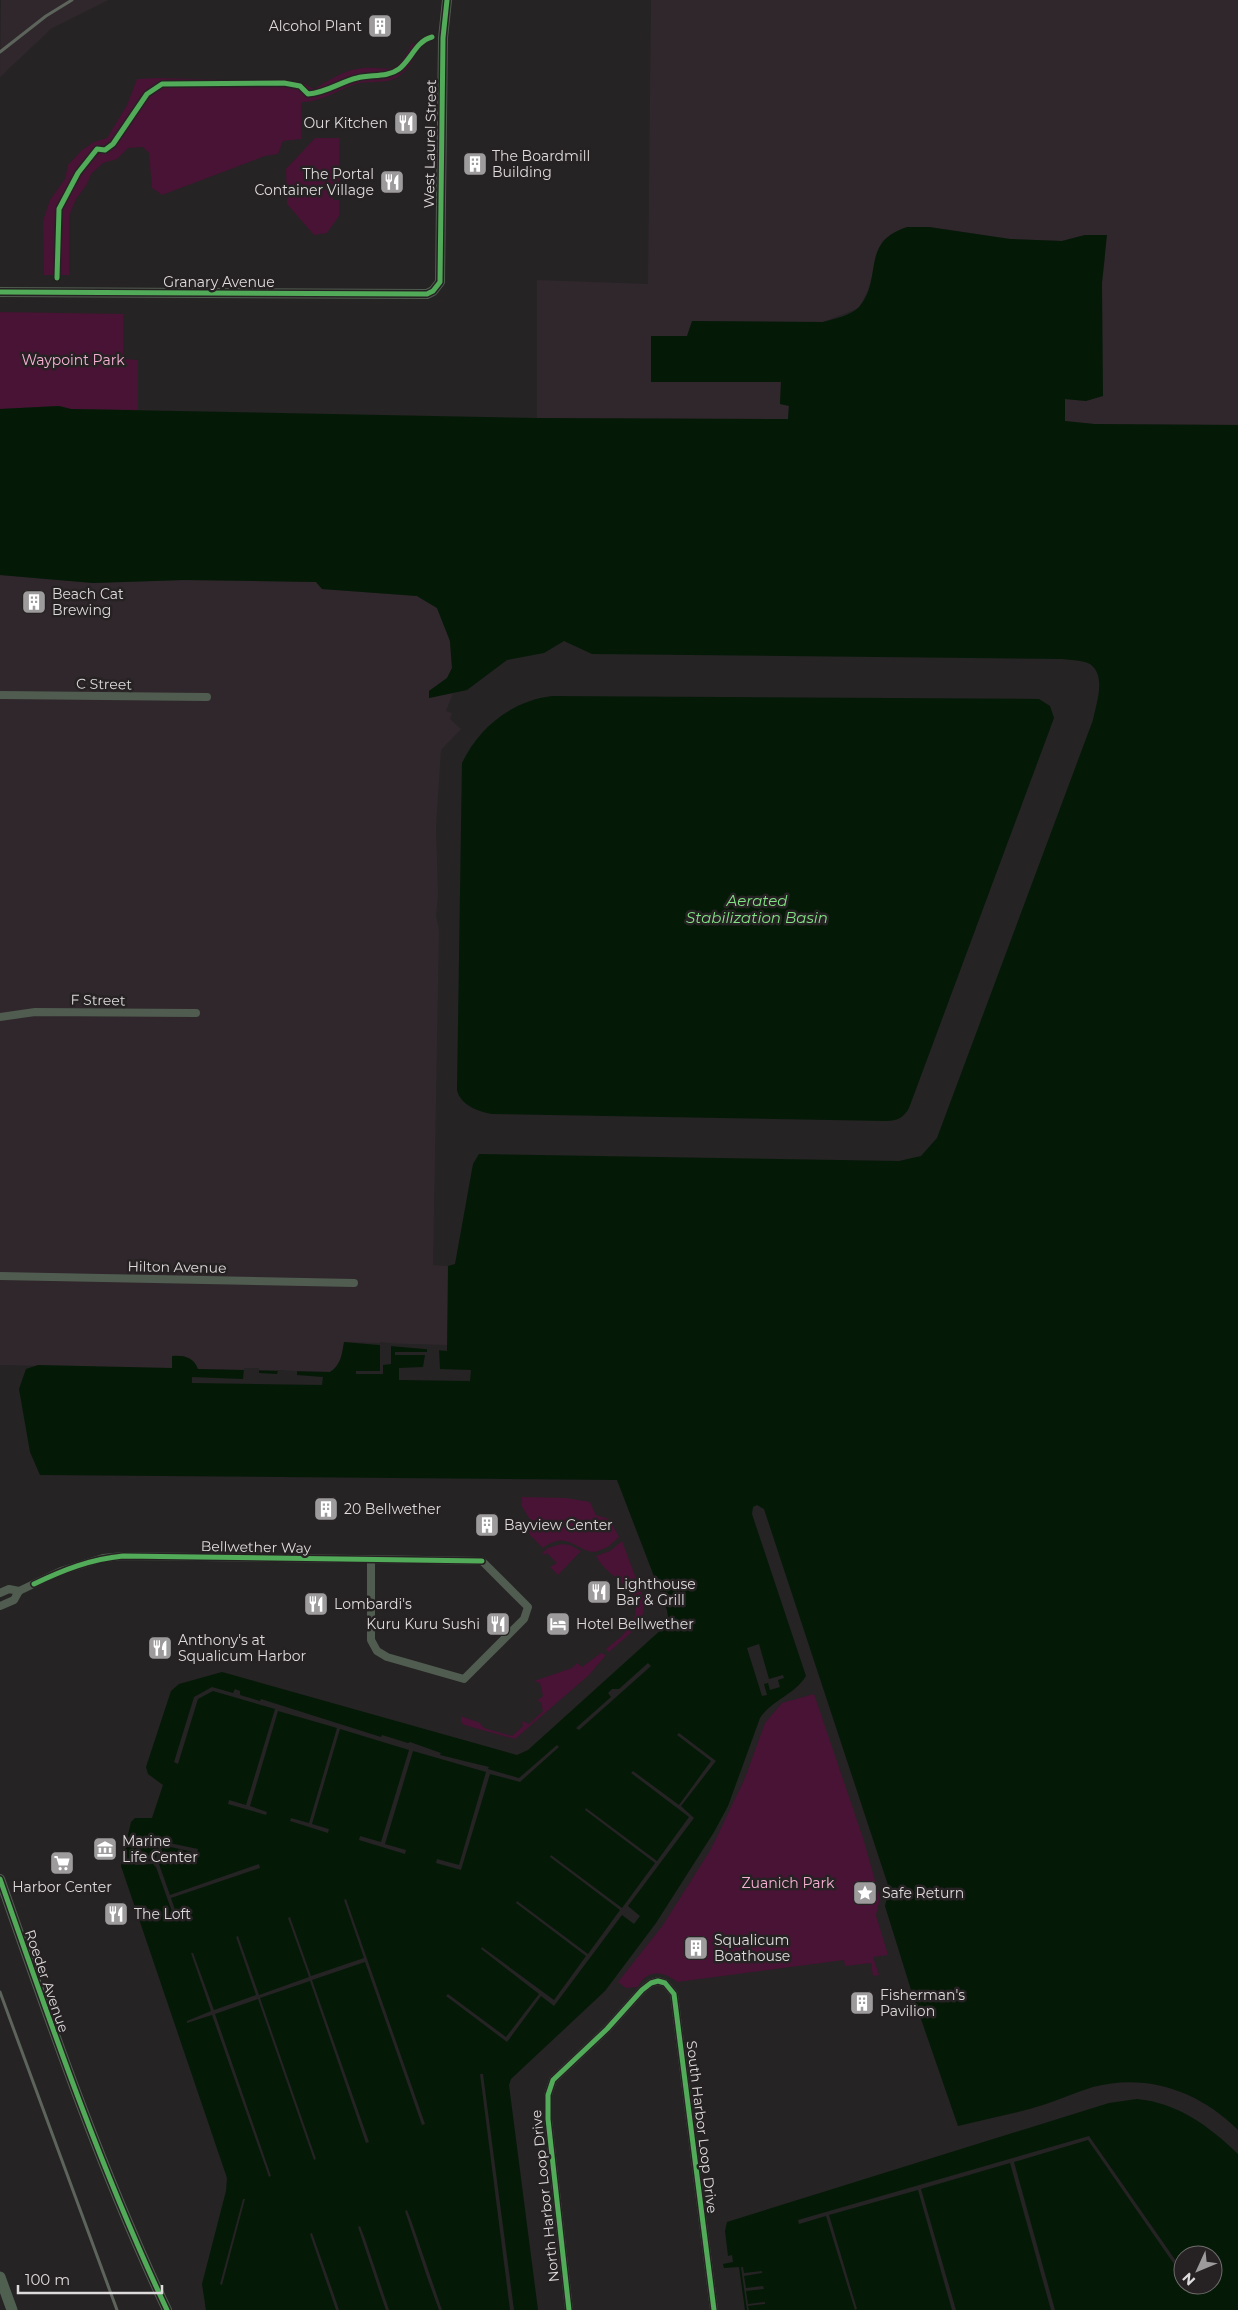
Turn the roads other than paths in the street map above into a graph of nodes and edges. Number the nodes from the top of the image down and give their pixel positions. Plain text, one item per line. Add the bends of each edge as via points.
1 (447, 0) edge
2 (436, 288) joint
3 (0, 292) edge
4 (0, 695) edge
5 (207, 697) dead end
6 (196, 1013) dead end
7 (0, 1017) edge
8 (0, 1276) edge
9 (354, 1283) dead end
10 (372, 1559) junction
11 (19, 1591) junction
12 (0, 1593) edge
13 (0, 1606) edge
14 (0, 1879) edge
15 (637, 1996) joint
16 (0, 2277) edge
17 (12, 2310) edge
18 (167, 2310) edge
19 (568, 2310) edge
20 (714, 2310) edge

1 - 2 street, West Laurel Street via 443,38 440,282
2 - 3 street, Granary Avenue via 427,294
4 - 5 street, C Street
6 - 7 street, F Street via 35,1012
8 - 9 street, Hilton Avenue
10 - 10 street, Bellwether Way via 482,1561 528,1608 524,1619 464,1678 387,1658 376,1651 371,1640
10 - 11 street, Bellwether Way via 123,1556 76,1566
11 - 12 street, Bellwether Way via 9,1589
11 - 13 street, Bellwether Way via 14,1600
14 - 18 street, Roeder Avenue via 82,2113 124,2218
15 - 19 street, North Harbor Loop Drive via 557,2075 548,2095
15 - 20 street, South Harbor Loop Drive via 646,1986 658,1981 665,1983 674,1994
16 - 17 main road

